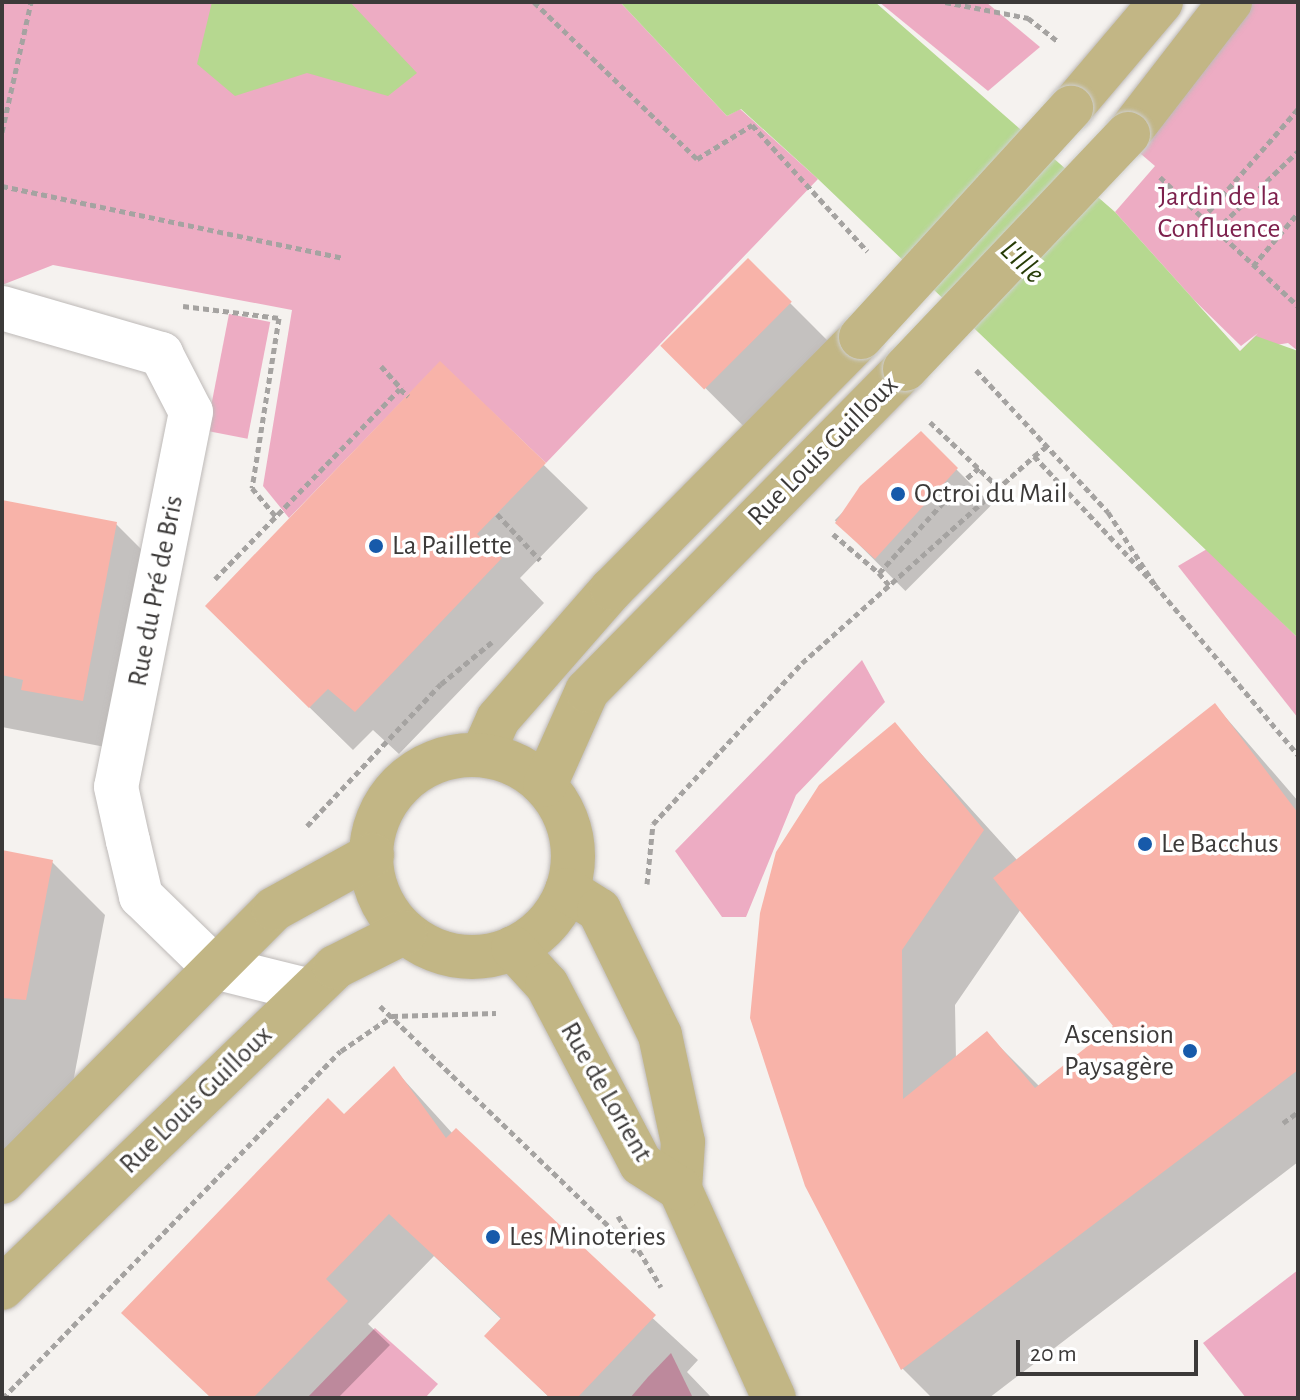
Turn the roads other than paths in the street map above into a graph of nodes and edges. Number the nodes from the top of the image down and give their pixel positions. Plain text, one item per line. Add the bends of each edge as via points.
1 (1161, 2) edge
2 (1230, 2) edge
3 (2, 308) edge
4 (482, 755) junction
5 (545, 785) junction
6 (372, 855) junction
7 (567, 890) junction
8 (405, 932) junction
9 (513, 948) junction
10 (214, 967) junction
11 (310, 991) junction
12 (2, 1182) edge
13 (680, 1189) junction
14 (2, 1288) edge
15 (774, 1398) edge

1 - 4 main road, Rue Louis Guilloux, bridge via 1084,94 861,337 612,589 498,719
2 - 5 main road, Rue Louis Guilloux, bridge via 1128,134 587,691
3 - 10 street, Rue du Pré de Bris via 161,354 191,412 116,787 141,896
4 - 5 main road via 523,768
4 - 6 main road via 436,761 410,775 376,823
5 - 7 main road via 571,835
6 - 8 main road via 374,882
6 - 10 main road via 274,909
7 - 9 main road via 546,924
7 - 13 main road, Rue de Lorient via 599,910 660,1035 683,1142
8 - 9 main road via 460,956
8 - 11 main road, Rue Louis Guilloux via 335,967
9 - 13 main road, Rue de Lorient via 547,985 641,1164
10 - 11 street
10 - 12 main road
11 - 14 main road, Rue Louis Guilloux
13 - 15 main road

